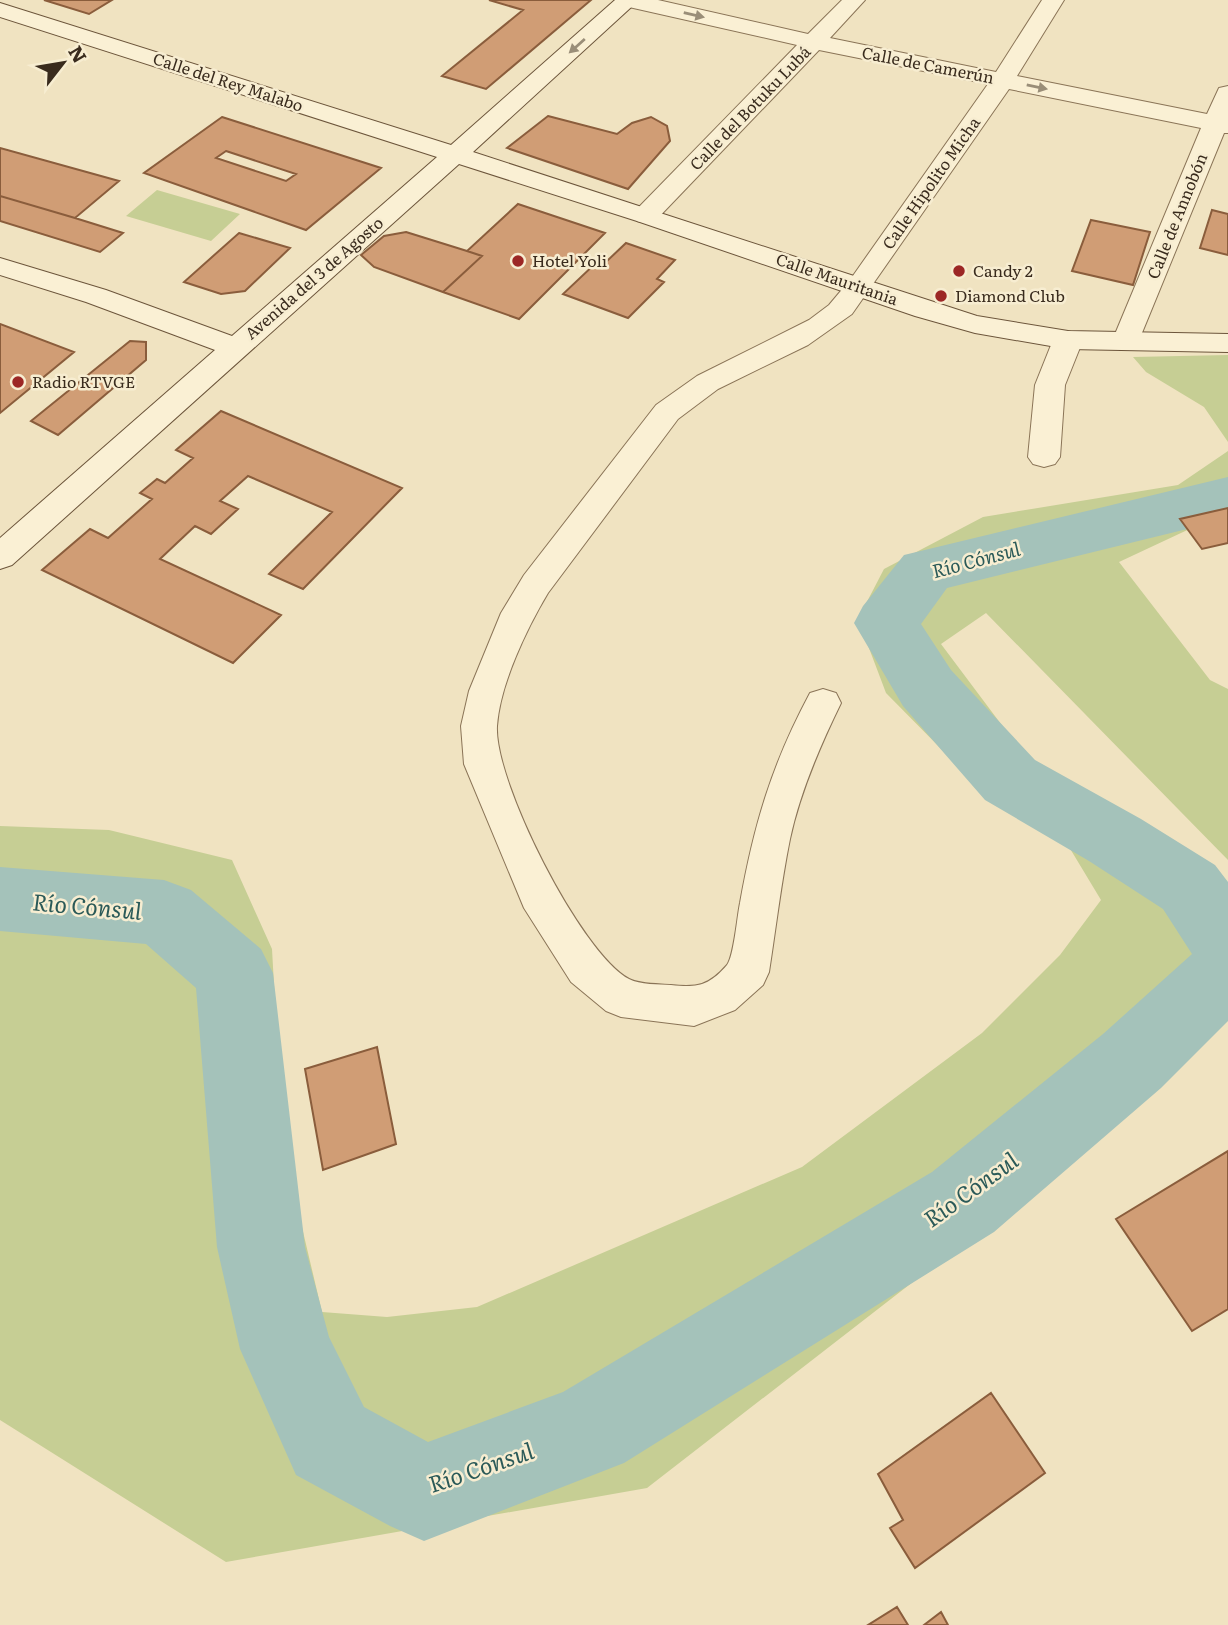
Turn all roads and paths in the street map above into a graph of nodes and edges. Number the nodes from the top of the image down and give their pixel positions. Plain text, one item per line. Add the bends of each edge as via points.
1 (628, 0) edge
2 (854, 0) edge
3 (1053, 0) edge
4 (0, 10) edge
5 (814, 42) junction
6 (1003, 79) junction
7 (1228, 93) edge
8 (1221, 125) edge
9 (456, 155) junction
10 (646, 215) junction
11 (0, 266) edge
12 (860, 286) junction
13 (1127, 339) junction
14 (1068, 340) junction
15 (1228, 343) edge
16 (234, 348) junction
17 (1044, 457) dead end
18 (0, 557) edge
19 (823, 703) dead end

1 -> 5 street, Calle de Camerún
1 -> 9 street, Avenida del 3 de Agosto
2 - 5 street, Calle del Botuku Lubá
3 - 6 street, Calle Hipolito Micha
4 - 9 street, Calle del Rey Malabo
5 - 6 street, Calle de Camerún
5 - 10 street, Calle del Botuku Lubá
6 -> 8 street, Calle de Camerún
6 - 12 street, Calle Hipolito Micha
7 - 8 street, Calle de Annobón
8 - 13 street, Calle de Annobón
9 - 10 street, Calle Mauritania
9 - 16 street, Avenida del 3 de Agosto
10 - 12 street, Calle Mauritania
11 - 16 street
12 - 14 street, Calle Mauritania via 975,324
12 - 19 street, Calle Hipolito Micha via 839,310 805,334 686,393 667,412 536,584 513,622 486,691 480,726 483,764 538,896 586,969 621,998 694,1007 720,997 748,972 771,838 805,738
13 - 14 street, Calle Mauritania
13 - 15 street, Calle Mauritania
14 - 17 street via 1050,385
16 - 18 street, Avenida del 3 de Agosto

